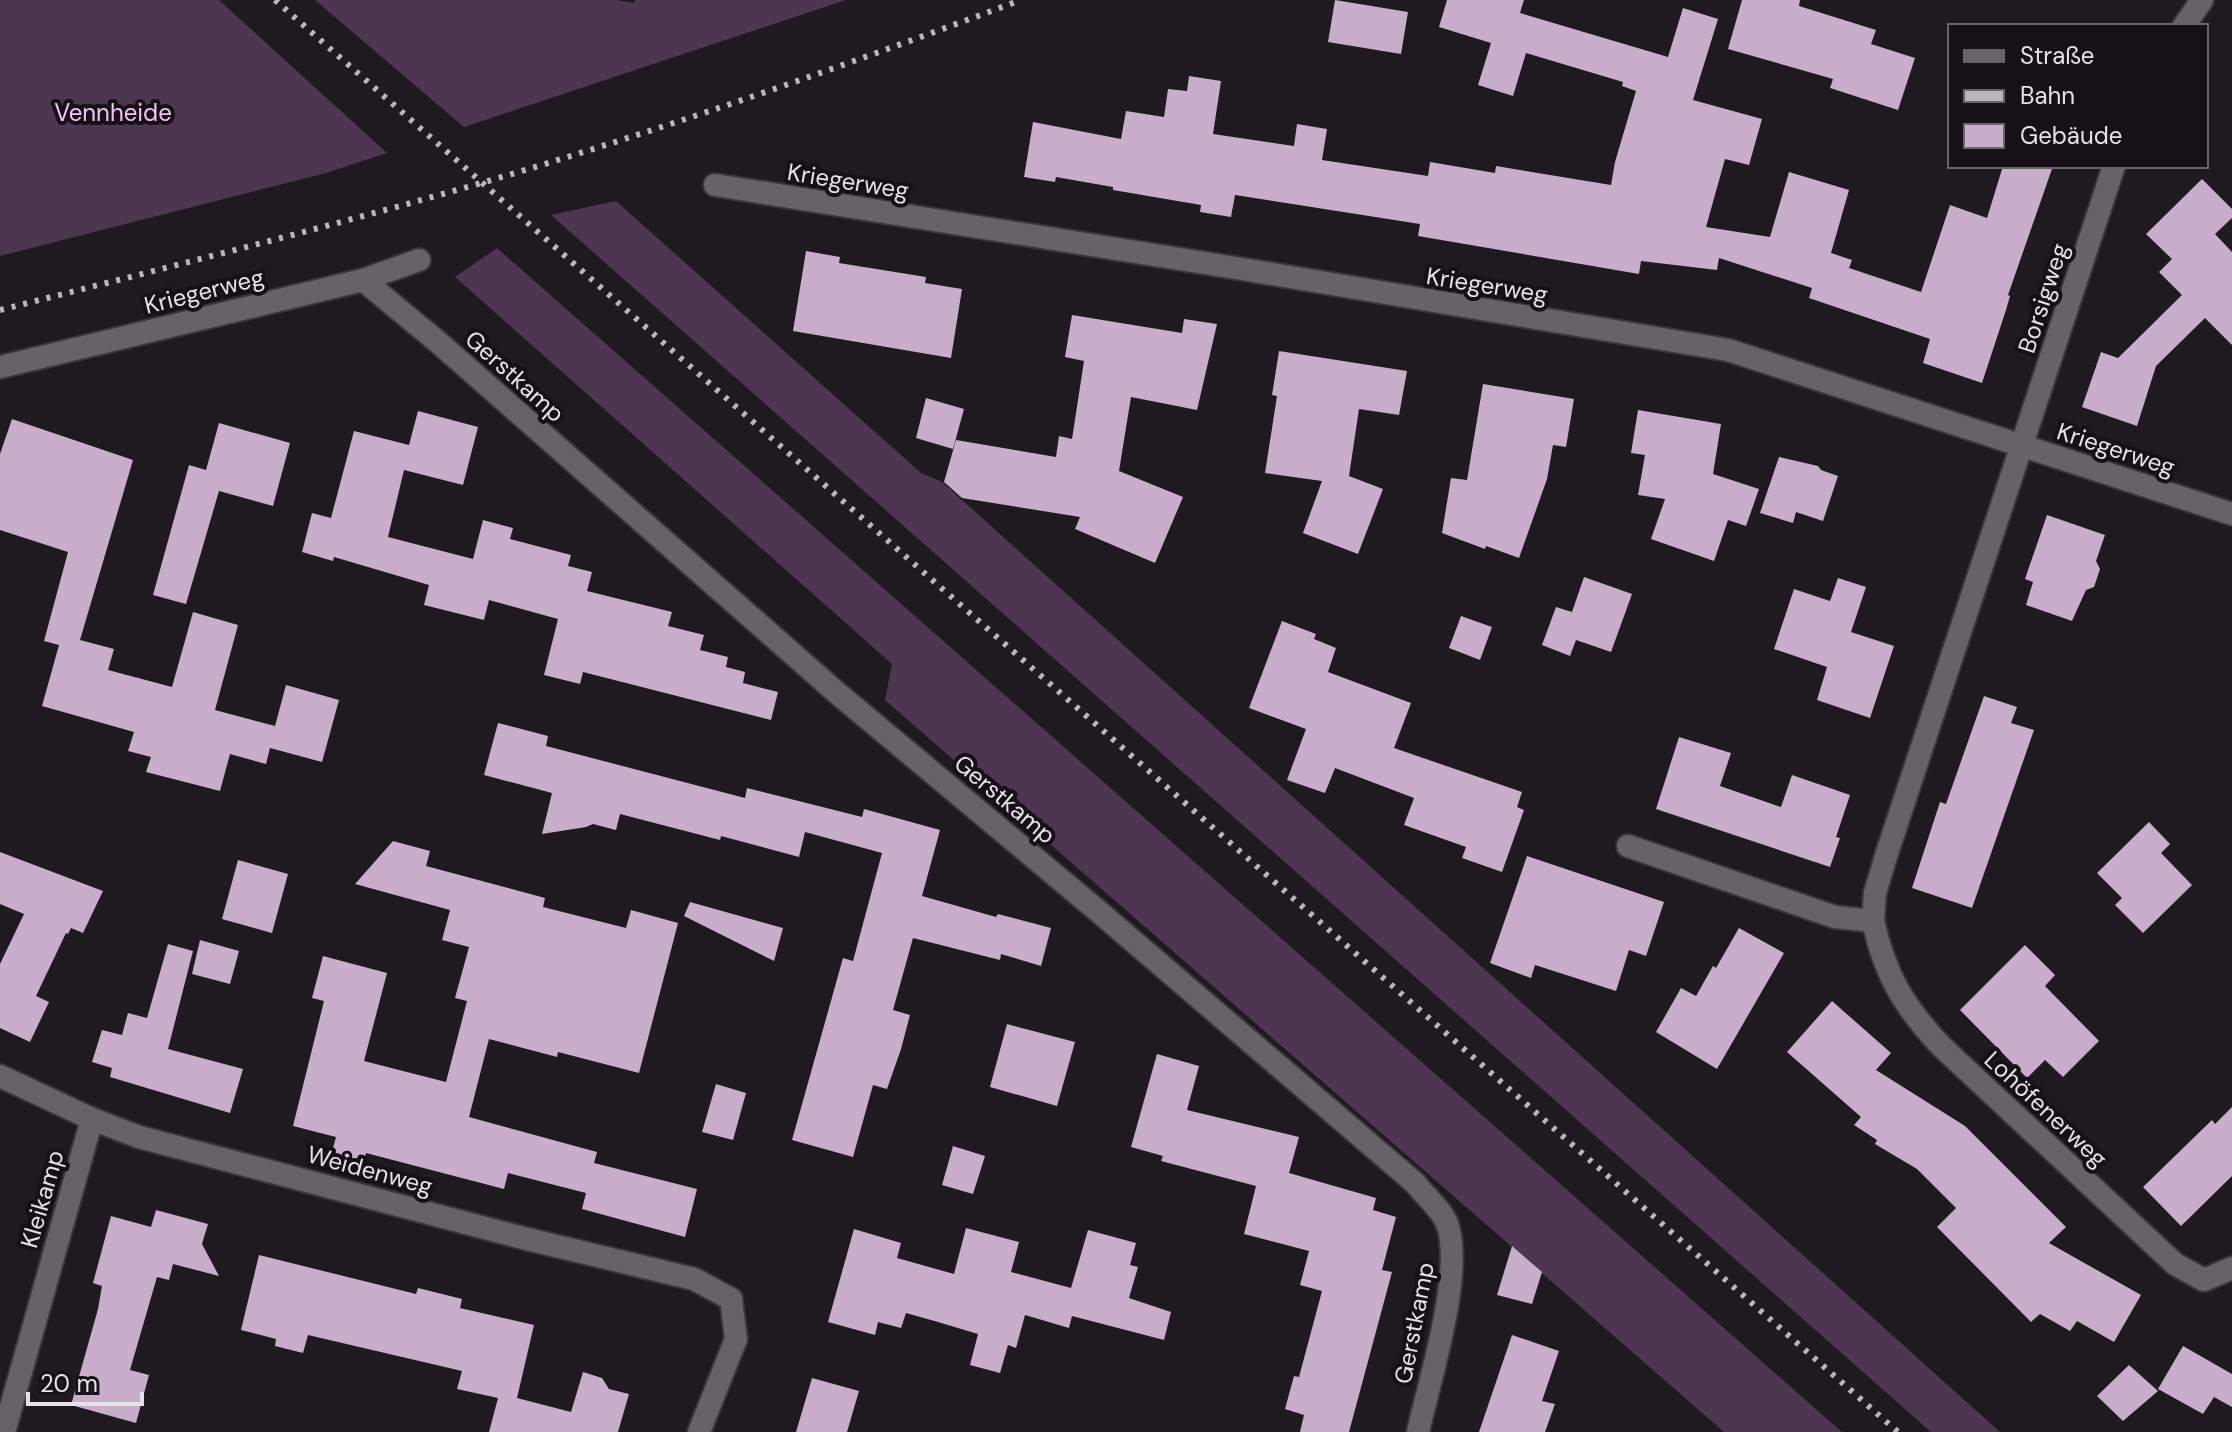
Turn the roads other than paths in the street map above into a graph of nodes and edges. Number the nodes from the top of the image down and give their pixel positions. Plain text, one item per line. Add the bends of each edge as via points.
1 (2202, 0) edge
2 (2185, 24) edge
3 (2113, 168) edge
4 (715, 185) dead end
5 (419, 260) dead end
6 (363, 280) junction
7 (0, 367) edge
8 (2023, 446) junction
9 (2232, 514) edge
10 (1628, 846) dead end
11 (1873, 921) junction
12 (0, 1076) edge
13 (92, 1119) junction
14 (2232, 1268) edge
15 (4, 1432) edge
16 (699, 1432) edge
17 (1418, 1432) edge

1 - 2 street
3 - 8 street, Borsigweg
4 - 8 street, Kriegerweg via 1728,350
5 - 6 street, Kriegerweg
6 - 7 street, Kriegerweg
6 - 17 street, Gerstkamp via 836,692 1415,1183 1446,1220 1454,1256
8 - 9 street, Kriegerweg
8 - 11 street, Lohöfenerweg via 1886,856
10 - 11 street via 1835,917
11 - 14 street, Lohöfenerweg via 1895,988 1942,1047 2175,1264 2204,1280
12 - 13 street, Weidenweg
13 - 15 street, Kleikamp
13 - 16 street, Weidenweg via 139,1137 694,1279 731,1299 736,1339

